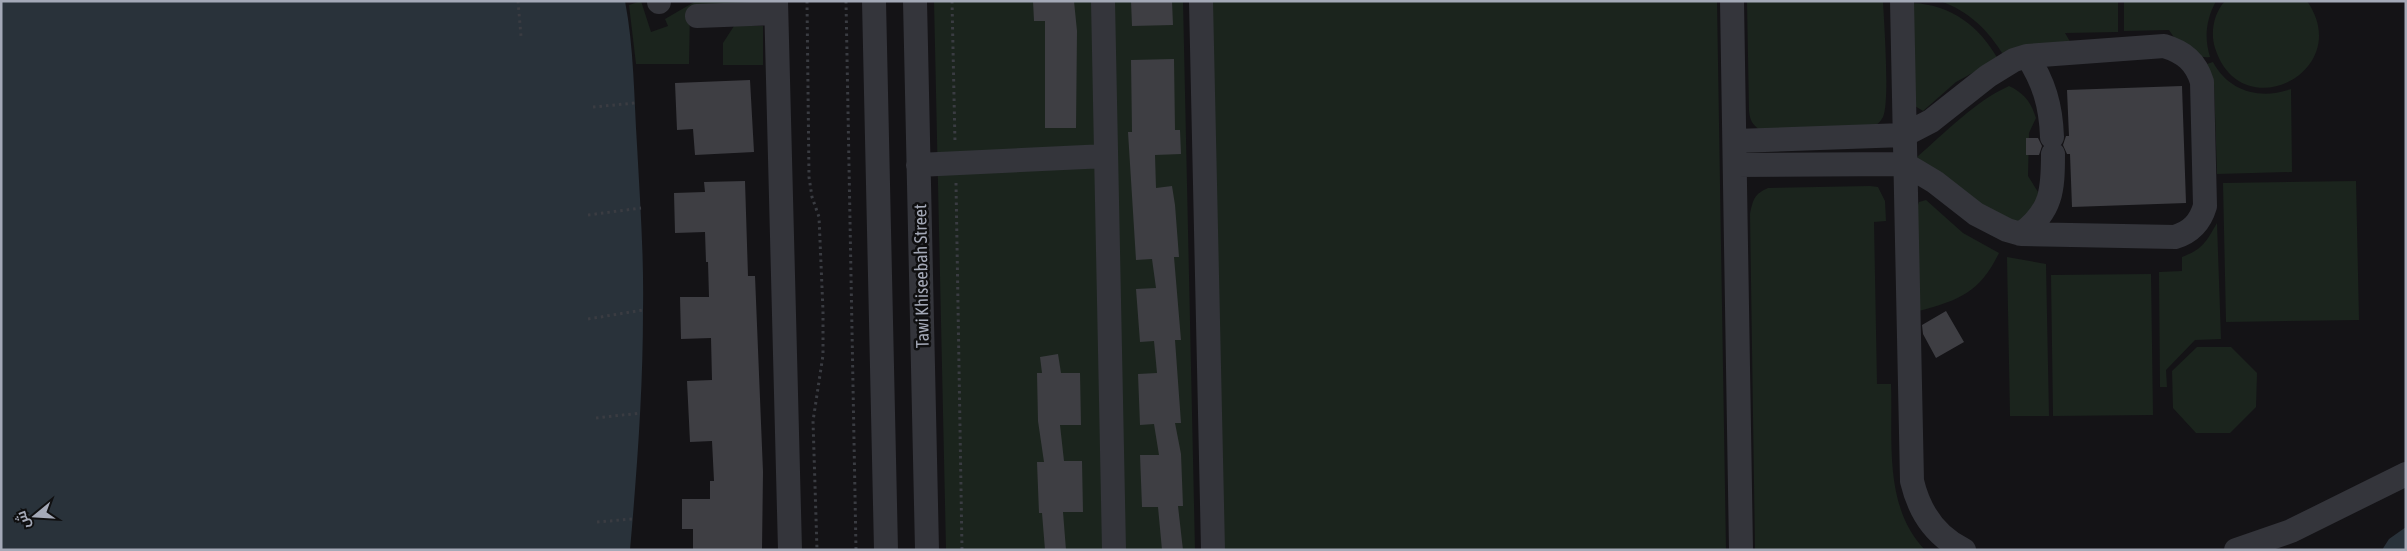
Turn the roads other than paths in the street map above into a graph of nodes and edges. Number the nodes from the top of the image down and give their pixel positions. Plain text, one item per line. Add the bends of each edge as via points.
1 (874, 1) edge
2 (915, 1) edge
3 (1103, 1) edge
4 (1201, 1) edge
5 (1732, 1) edge
6 (1902, 1) edge
7 (776, 7) edge
8 (697, 16) dead end
9 (2027, 56) junction
10 (1904, 135) junction
11 (1735, 141) junction
12 (1106, 156) junction
13 (1905, 164) junction
14 (918, 165) junction
15 (1735, 165) junction
16 (2021, 234) junction
17 (2406, 474) edge
18 (790, 550) edge
19 (886, 550) edge
20 (927, 550) edge
21 (1114, 550) edge
22 (1213, 550) edge
23 (1741, 550) edge
24 (1964, 550) edge
25 (2236, 550) edge

1 - 19 street
2 - 14 street, Tawi Khiseebah Street
3 - 12 street
4 - 22 street
5 - 11 street
6 - 10 street
7 - 8 street
7 - 18 street
9 - 10 street via 1988,76 1931,121
9 - 16 street via 2046,92 2051,112 2053,183 2046,207
9 - 16 street via 2153,46 2164,46 2185,54 2199,72 2202,82 2206,197 2198,223 2174,237
10 - 11 street
10 - 13 street
11 - 15 street
12 - 14 street
12 - 21 street
13 - 15 street
13 - 16 street via 1992,223
13 - 24 street via 1912,481 1916,497 1932,525 1943,537
14 - 20 street, Tawi Khiseebah Street
15 - 23 street
17 - 25 street via 2291,531

